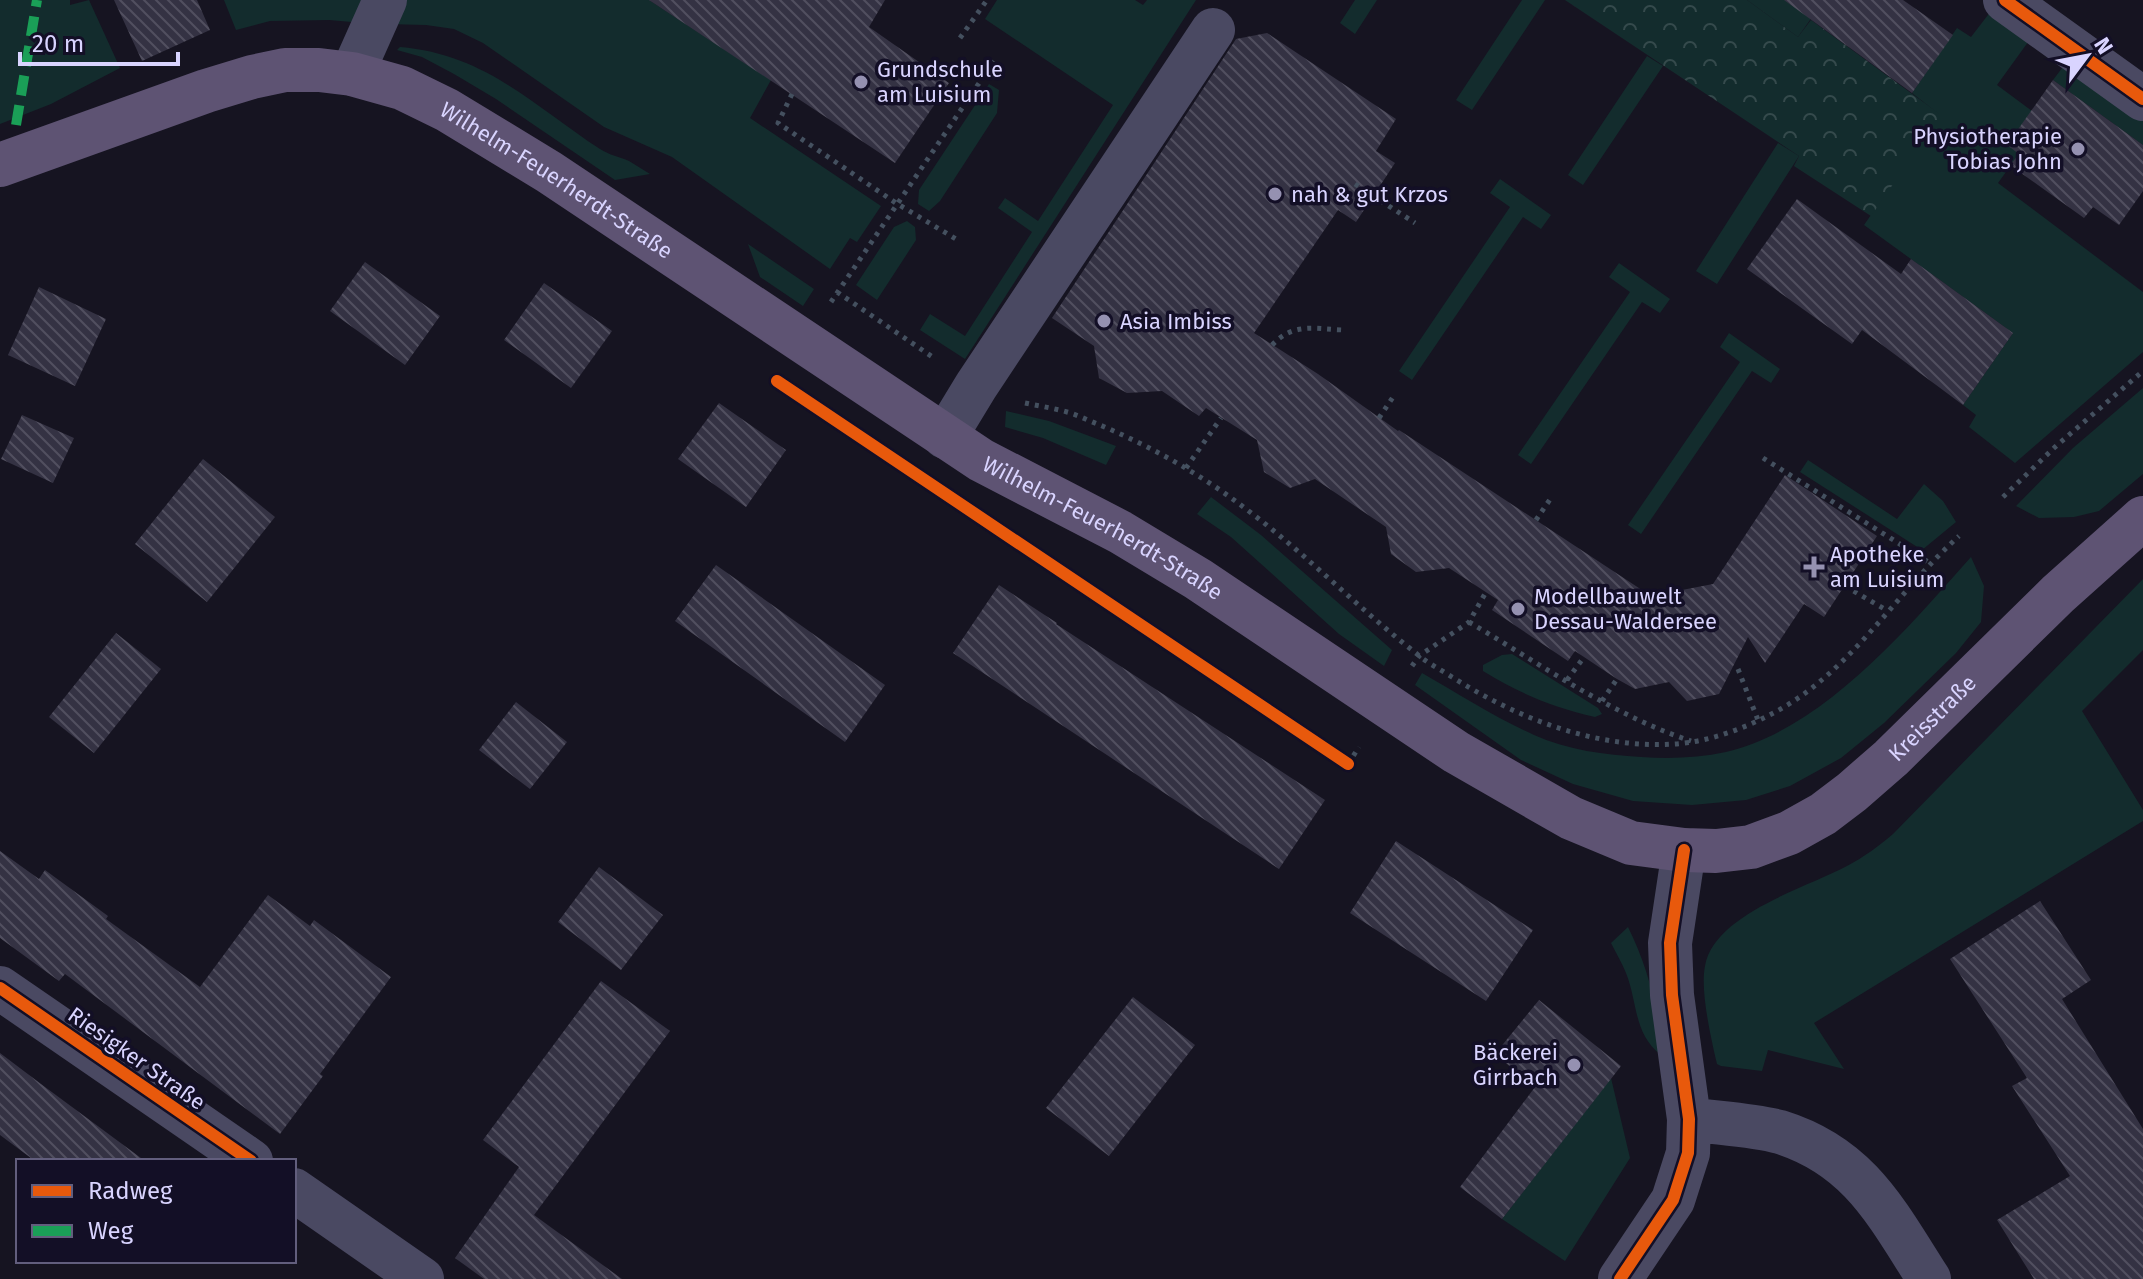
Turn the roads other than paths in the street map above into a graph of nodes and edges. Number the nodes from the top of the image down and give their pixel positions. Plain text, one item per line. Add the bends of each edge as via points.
1 (385, 0) edge
2 (2005, 0) edge
3 (1213, 30) dead end
4 (352, 74) junction
5 (2143, 99) edge
6 (0, 165) edge
7 (945, 437) junction
8 (2143, 518) edge
9 (1684, 850) junction
10 (0, 988) edge
11 (1689, 1119) junction
12 (248, 1159) edge
13 (296, 1191) edge
14 (422, 1279) edge
15 (1620, 1279) edge
16 (1929, 1279) edge

1 - 4 street
2 - 5 street
3 - 7 street
4 - 6 main road, Wilhelm-Feuerherdt-Straße via 285,70 252,77
4 - 7 main road, Wilhelm-Feuerherdt-Straße via 402,88 493,136
7 - 9 main road, Wilhelm-Feuerherdt-Straße via 1198,579 1531,797 1631,843
8 - 9 main road, Kreisstraße via 1891,758 1823,814 1751,847
9 - 11 street via 1670,943
10 - 12 street, Riesigker Straße
11 - 15 street via 1688,1153 1673,1200
11 - 16 street via 1778,1132 1820,1148 1849,1168 1881,1204
13 - 14 street

